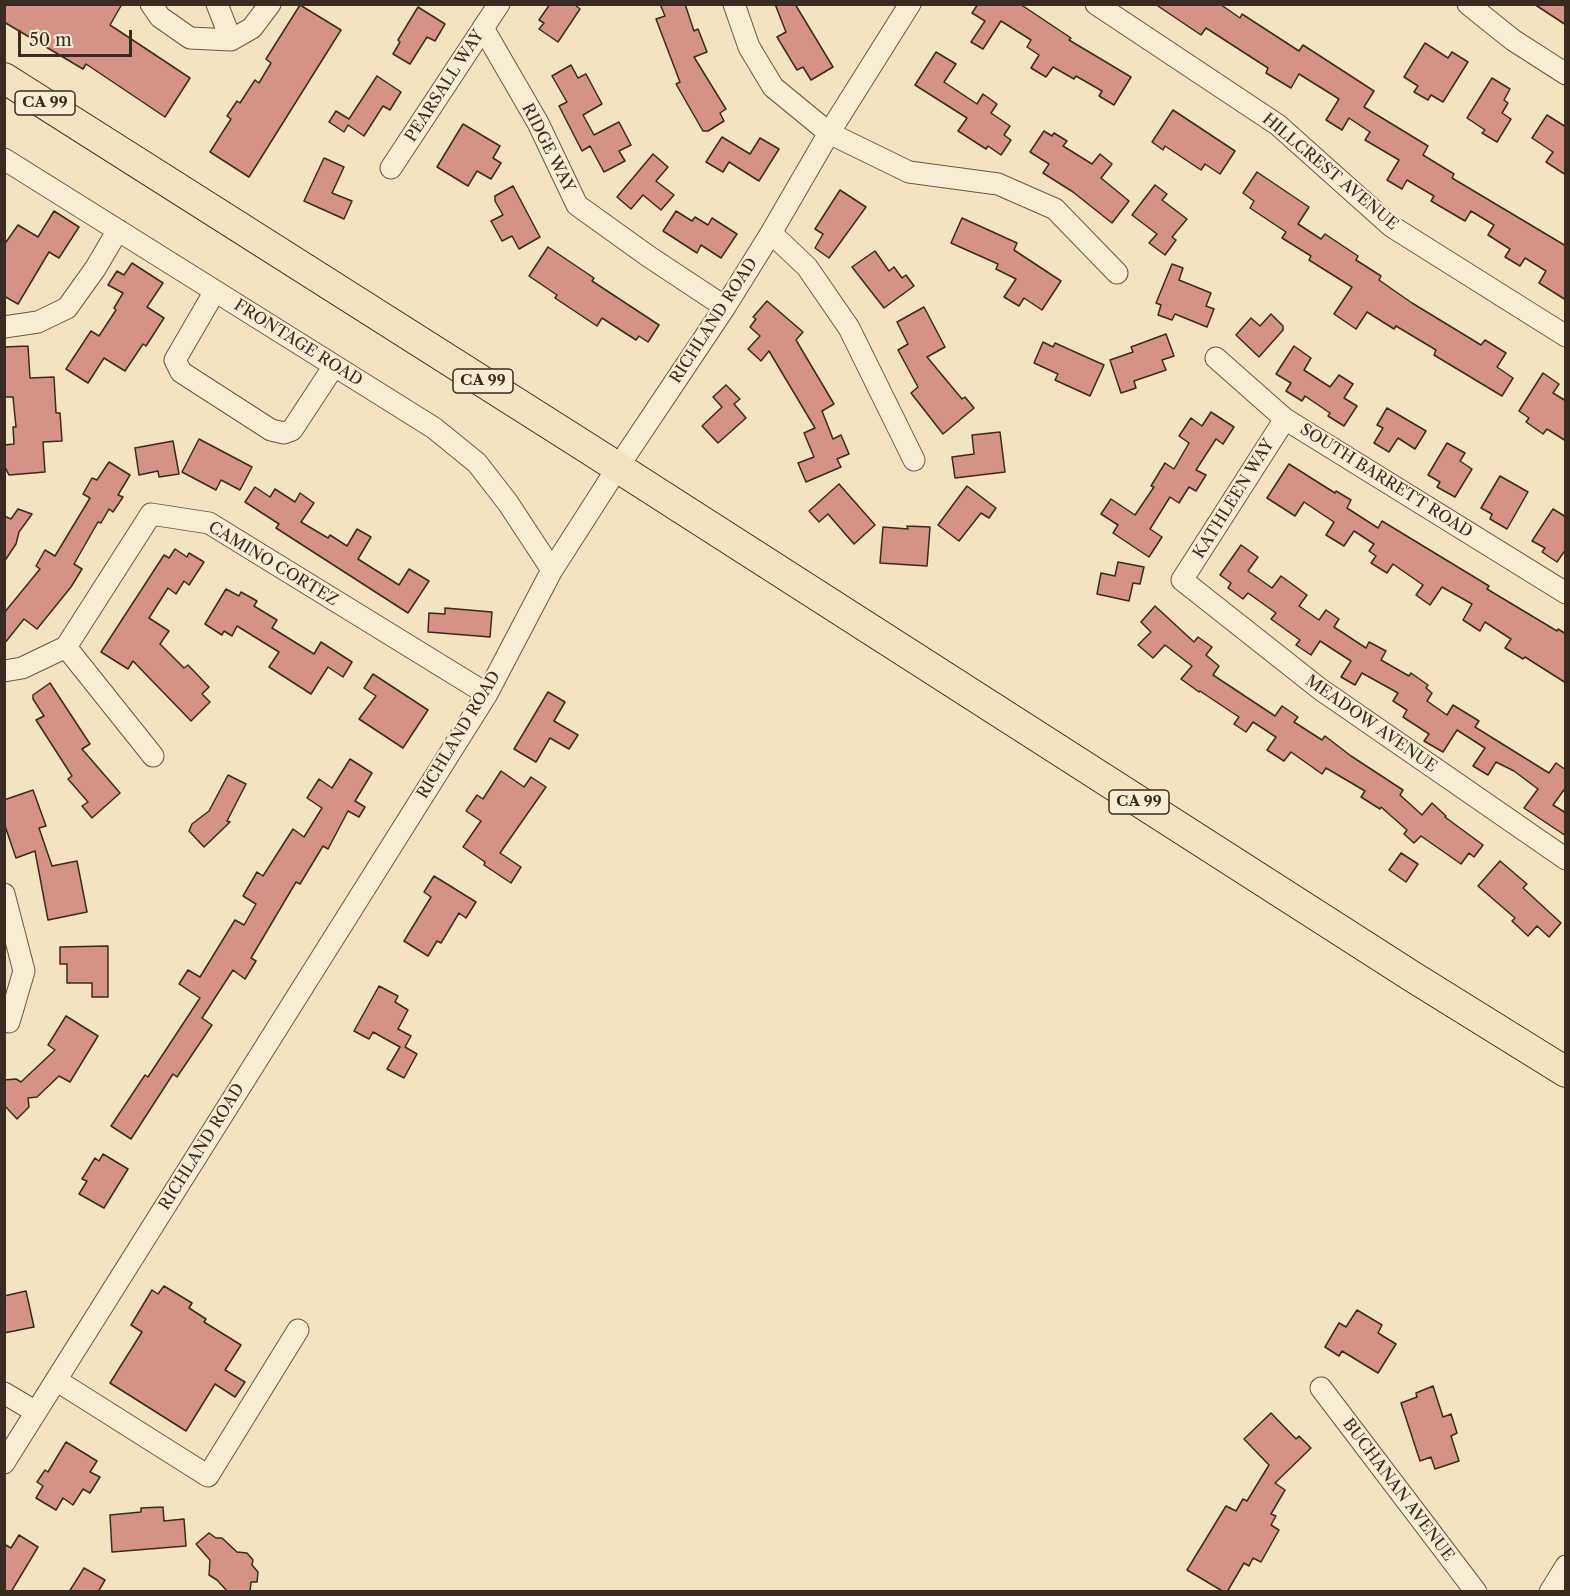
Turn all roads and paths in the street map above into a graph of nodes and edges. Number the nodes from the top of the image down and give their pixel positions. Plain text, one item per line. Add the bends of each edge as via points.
1 (151, 4) edge
2 (217, 4) edge
3 (270, 4) edge
4 (499, 4) edge
5 (734, 4) edge
6 (910, 4) edge
7 (1096, 4) edge
8 (1468, 4) edge
9 (483, 28) junction
10 (231, 40) junction
11 (1566, 74) edge
12 (4, 78) edge
13 (829, 133) junction
14 (4, 159) edge
15 (391, 168) dead end
16 (118, 230) junction
17 (771, 233) junction
18 (1117, 273) dead end
19 (215, 291) junction
20 (725, 307) junction
21 (4, 327) edge
22 (1566, 336) edge
23 (1216, 358) dead end
24 (334, 366) junction
25 (1285, 419) junction
26 (914, 460) dead end
27 (618, 467) junction
28 (552, 570) junction
29 (1182, 580) joint
30 (1566, 593) edge
31 (66, 647) junction
32 (4, 671) edge
33 (487, 694) junction
34 (153, 756) dead end
35 (1566, 860) edge
36 (4, 894) edge
37 (9, 1022) dead end
38 (1566, 1072) edge
39 (297, 1330) dead end
40 (56, 1380) junction
41 (1321, 1388) dead end
42 (4, 1393) edge
43 (36, 1412) junction
44 (4, 1463) edge
45 (1566, 1566) edge
46 (1476, 1592) edge
47 (1550, 1592) edge

1 - 10 street via 160,17 190,38
2 - 10 street
3 - 10 street via 252,28
4 - 9 street, PEARSALL WAY
5 - 13 street via 749,47 773,87
6 - 13 street, RICHLAND ROAD
7 - 22 street, HILLCREST AVENUE via 1278,124 1391,226
8 - 11 street via 1513,40
9 - 15 street, PEARSALL WAY
9 - 20 street, RIDGE WAY via 538,123 577,205
12 - 27 highway, CA 99
13 - 17 street, RICHLAND ROAD
13 - 18 street via 909,172 998,184 1055,209
14 - 16 street, FRONTAGE ROAD
16 - 19 street, FRONTAGE ROAD
16 - 21 street via 67,308 38,322
17 - 20 street, RICHLAND ROAD
17 - 26 street via 807,267 849,328
19 - 24 street, FRONTAGE ROAD
19 - 24 street via 175,360 181,372 271,430 292,430
20 - 27 street, RICHLAND ROAD
23 - 25 street, SOUTH BARRETT ROAD
24 - 28 street, FRONTAGE ROAD via 434,428 477,463
25 - 29 street, KATHLEEN WAY
25 - 30 street, SOUTH BARRETT ROAD
27 - 28 street, RICHLAND ROAD
27 - 38 highway, CA 99
28 - 33 street, RICHLAND ROAD
29 - 35 street, MEADOW AVENUE via 1320,689
31 - 32 street via 22,668
31 - 33 street, CAMINO CORTEZ via 152,514 209,523
31 - 34 street
33 - 40 street, RICHLAND ROAD
36 - 37 street via 24,971
39 - 40 street via 207,1476
40 - 43 street, RICHLAND ROAD
41 - 46 street, BUCHANAN AVENUE
42 - 43 street
43 - 44 street, RICHLAND ROAD
45 - 47 street

